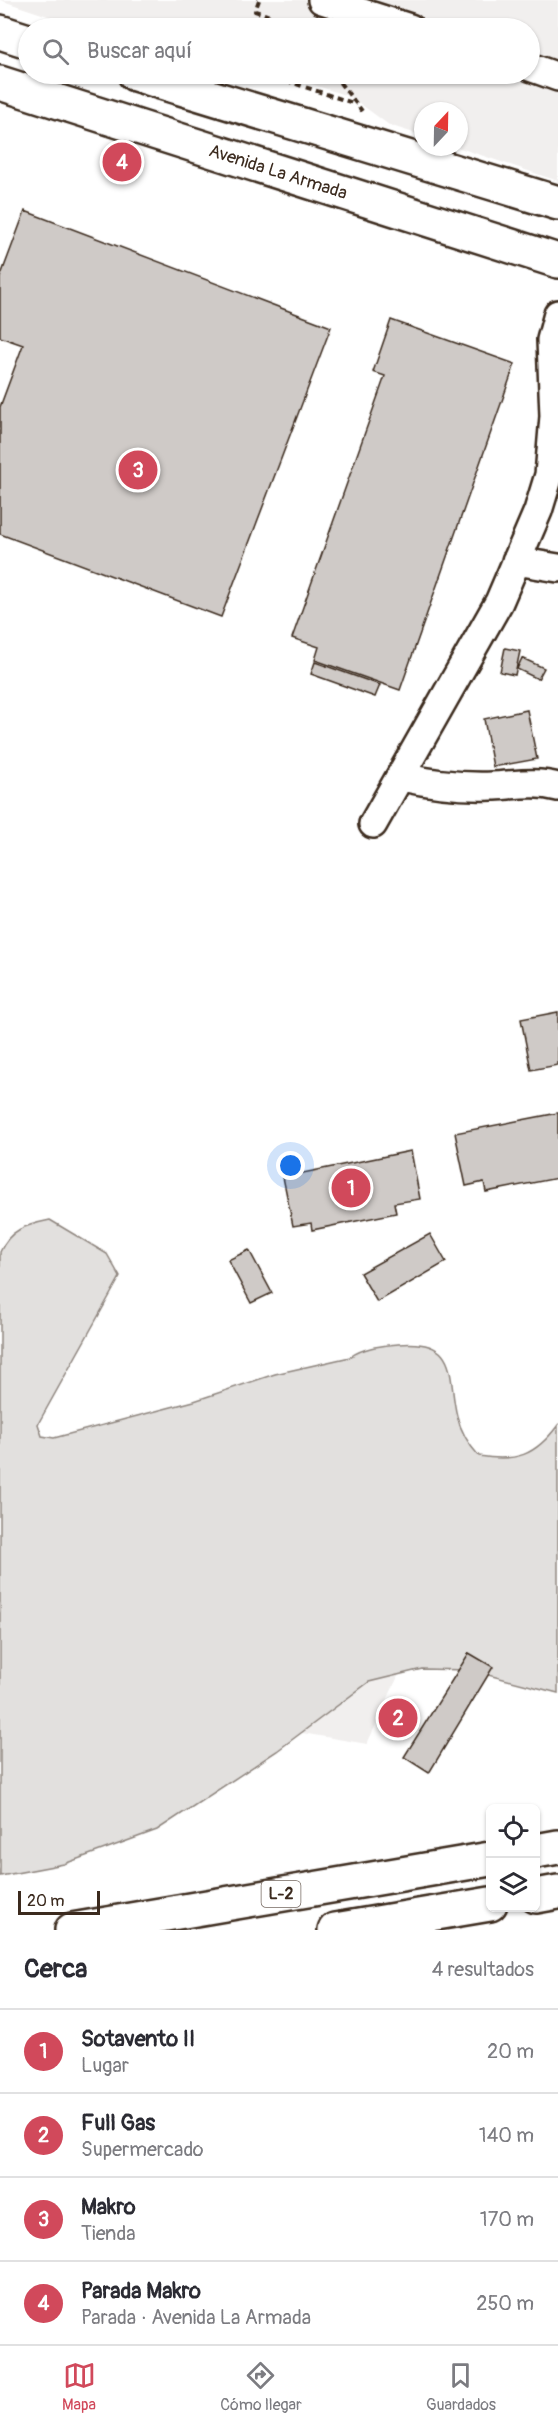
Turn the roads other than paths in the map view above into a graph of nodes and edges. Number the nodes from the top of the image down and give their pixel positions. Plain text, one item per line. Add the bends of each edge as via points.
1 (322, 0) edge
2 (379, 18) edge
3 (0, 32) edge
4 (18, 38) edge
5 (540, 71) edge
6 (558, 77) edge
7 (0, 82) edge
8 (168, 84) edge
9 (558, 203) edge
10 (558, 261) edge
11 (558, 314) edge
12 (516, 561) junction
13 (558, 568) edge
14 (402, 777) junction
15 (558, 787) edge
16 (373, 824) dead end
17 (558, 1847) edge
18 (540, 1850) edge
19 (486, 1860) edge
20 (558, 1892) edge
21 (540, 1895) edge
22 (486, 1905) edge
23 (72, 1930) edge
24 (335, 1930) edge

1 - 2 lane
3 - 4 main road
5 - 6 lane
7 - 10 main road, Avenida La Armada
8 - 9 main road
11 - 12 lane via 551,340 554,416 549,475
12 - 13 lane
12 - 14 lane via 499,602
14 - 15 lane via 432,785 542,783
14 - 16 lane
17 - 18 main road
19 - 23 main road, L-2
20 - 21 main road
22 - 24 main road

